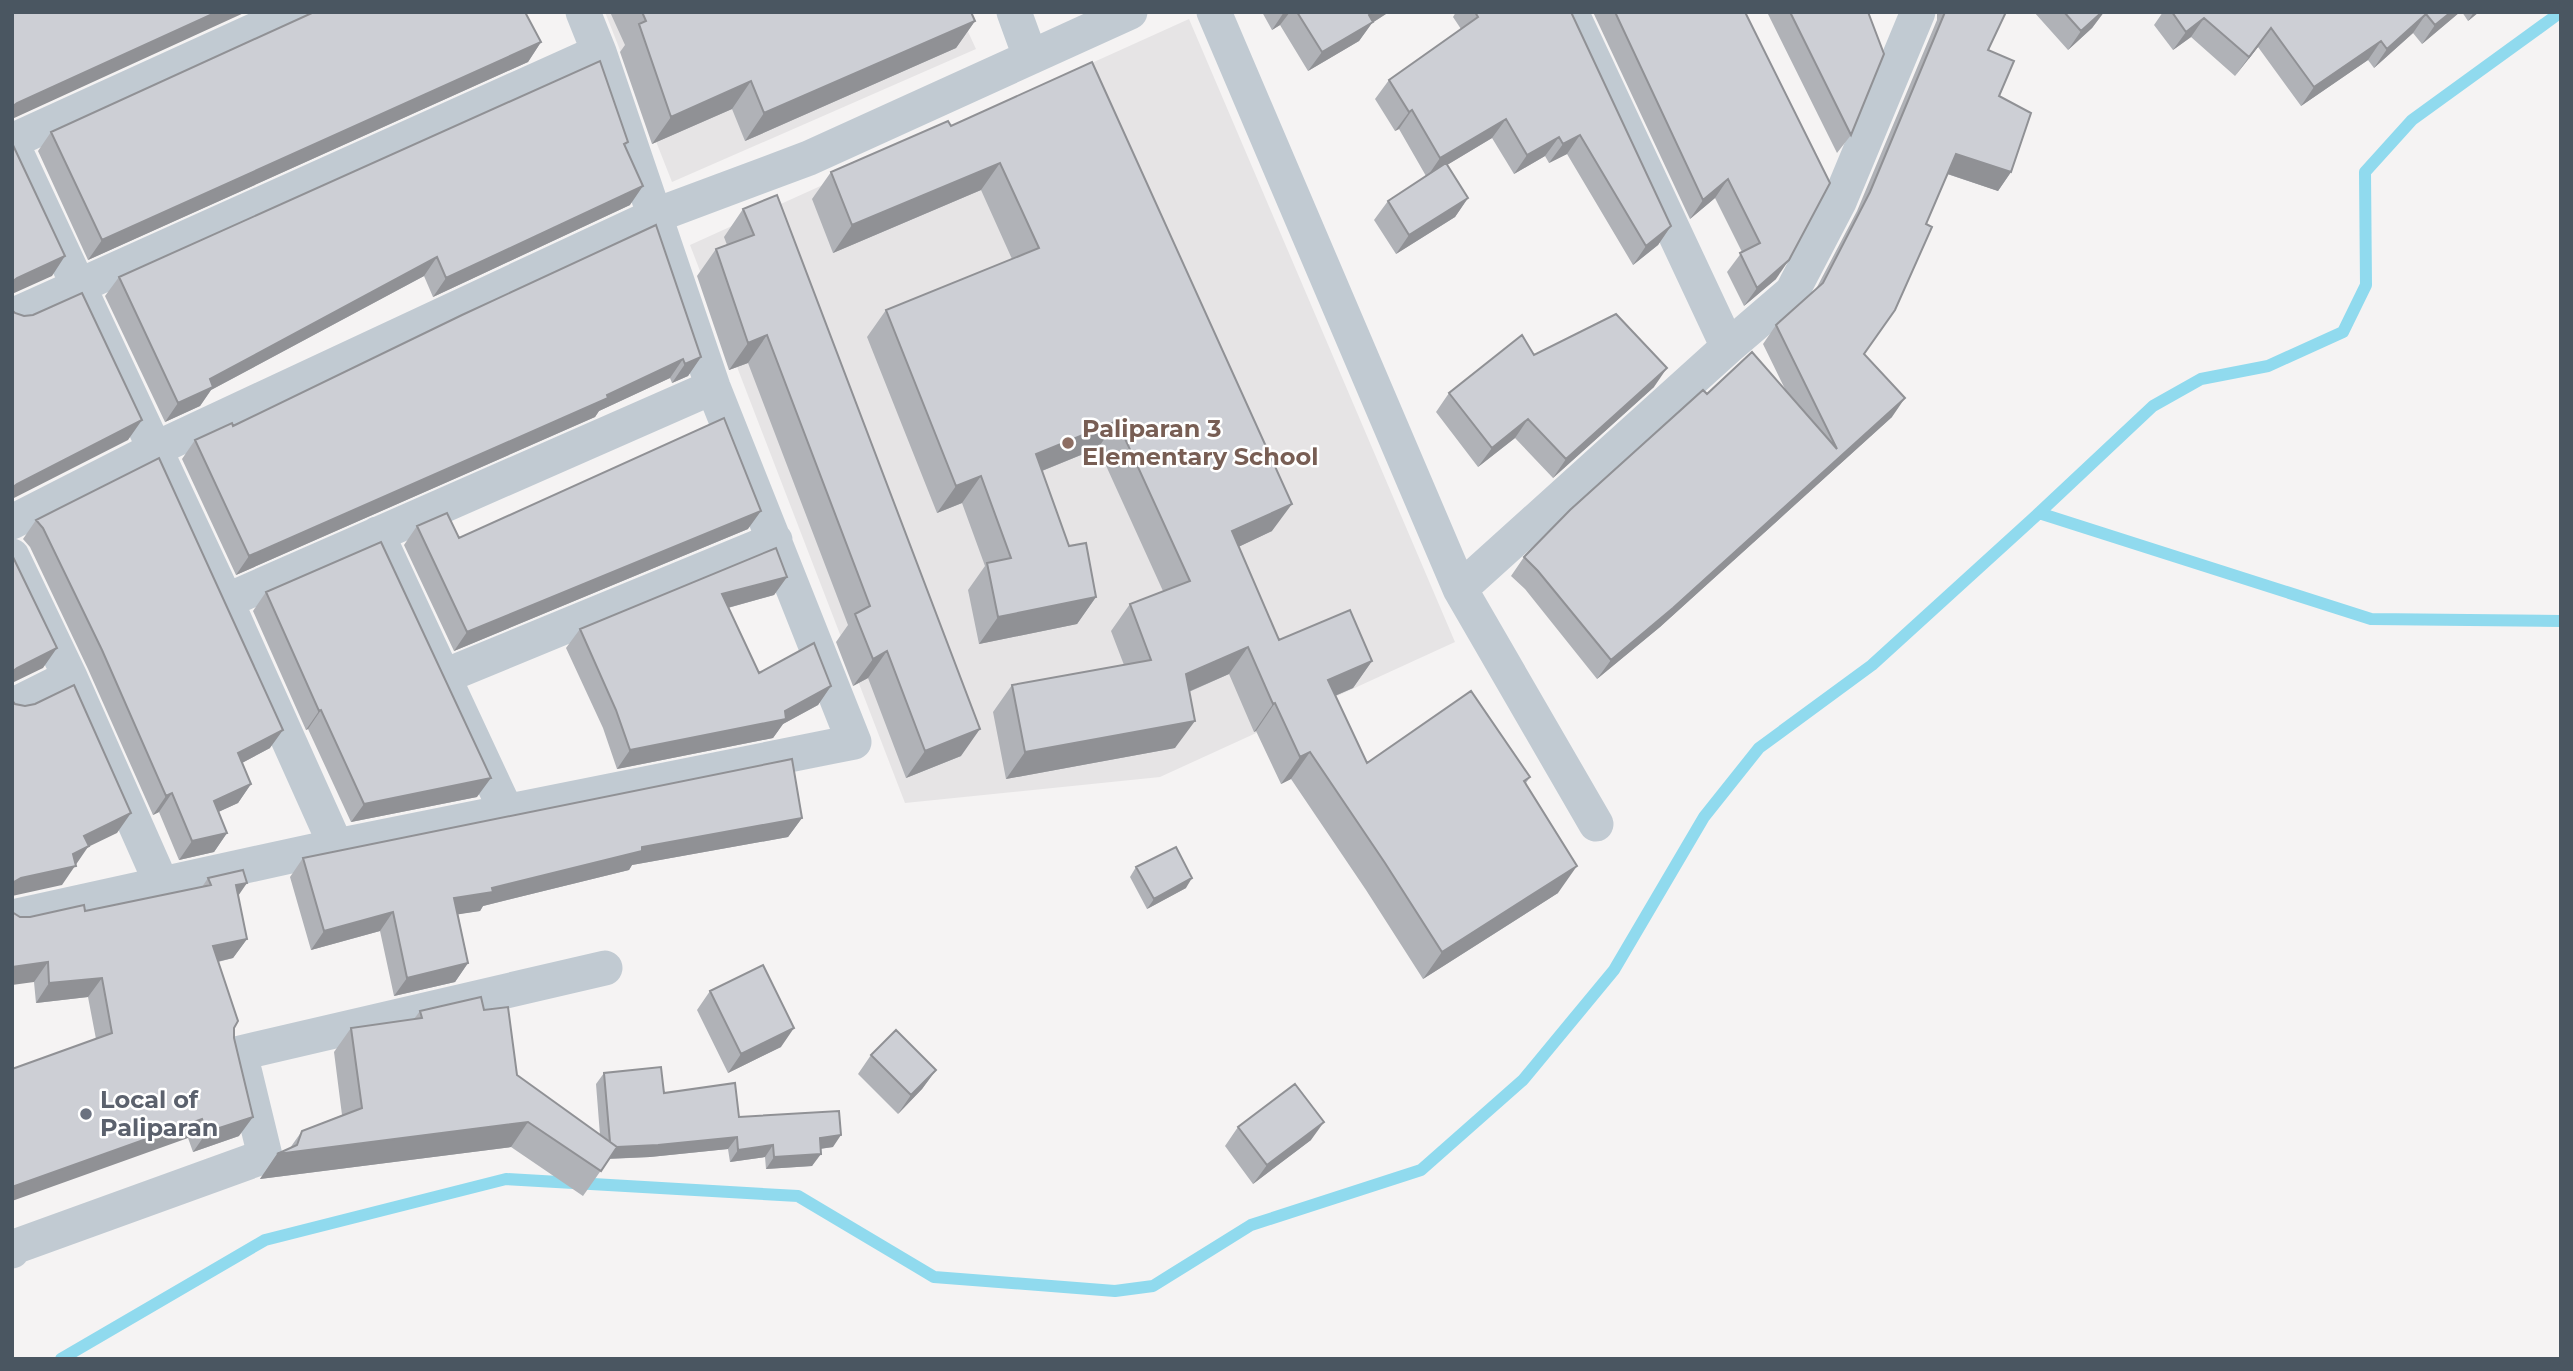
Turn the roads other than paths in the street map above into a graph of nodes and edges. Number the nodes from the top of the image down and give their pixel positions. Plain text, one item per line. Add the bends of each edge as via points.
1 (295, 12) edge
2 (583, 12) edge
3 (1013, 12) edge
4 (1130, 12) edge
5 (1213, 12) edge
6 (1572, 12) edge
7 (1918, 12) edge
8 (599, 52) junction
9 (1030, 56) junction
10 (12, 142) edge
11 (1821, 167) edge
12 (1839, 202) junction
13 (654, 216) junction
14 (78, 285) junction
15 (12, 316) edge
16 (1728, 346) junction
17 (713, 387) junction
18 (155, 449) junction
19 (12, 522) edge
20 (377, 534) junction
21 (775, 540) junction
22 (12, 556) edge
23 (1460, 589) junction
24 (226, 601) junction
25 (445, 676) junction
26 (70, 677) junction
27 (12, 706) edge
28 (507, 813) junction
29 (1596, 824) dead end
30 (336, 846) junction
31 (162, 885) junction
32 (12, 917) edge
33 (606, 968) dead end
34 (12, 1251) edge

1 - 10 street
2 - 8 street
3 - 9 street
4 - 9 street
5 - 23 street
6 - 16 street
7 - 12 street
8 - 13 street
8 - 14 street
9 - 13 street via 808,158
10 - 14 street
11 - 12 street
12 - 16 street via 1792,292
13 - 17 street
13 - 18 street
14 - 15 street
14 - 18 street
16 - 23 street
17 - 20 street
17 - 21 street
18 - 19 street
18 - 24 street
20 - 24 street
20 - 25 street
21 - 25 street
21 - 28 street via 853,743
22 - 26 street
23 - 29 street
24 - 30 street
25 - 28 street
26 - 27 street
26 - 31 street
28 - 30 street
30 - 31 street
31 - 32 street
33 - 34 street via 240,1053 265,1156

